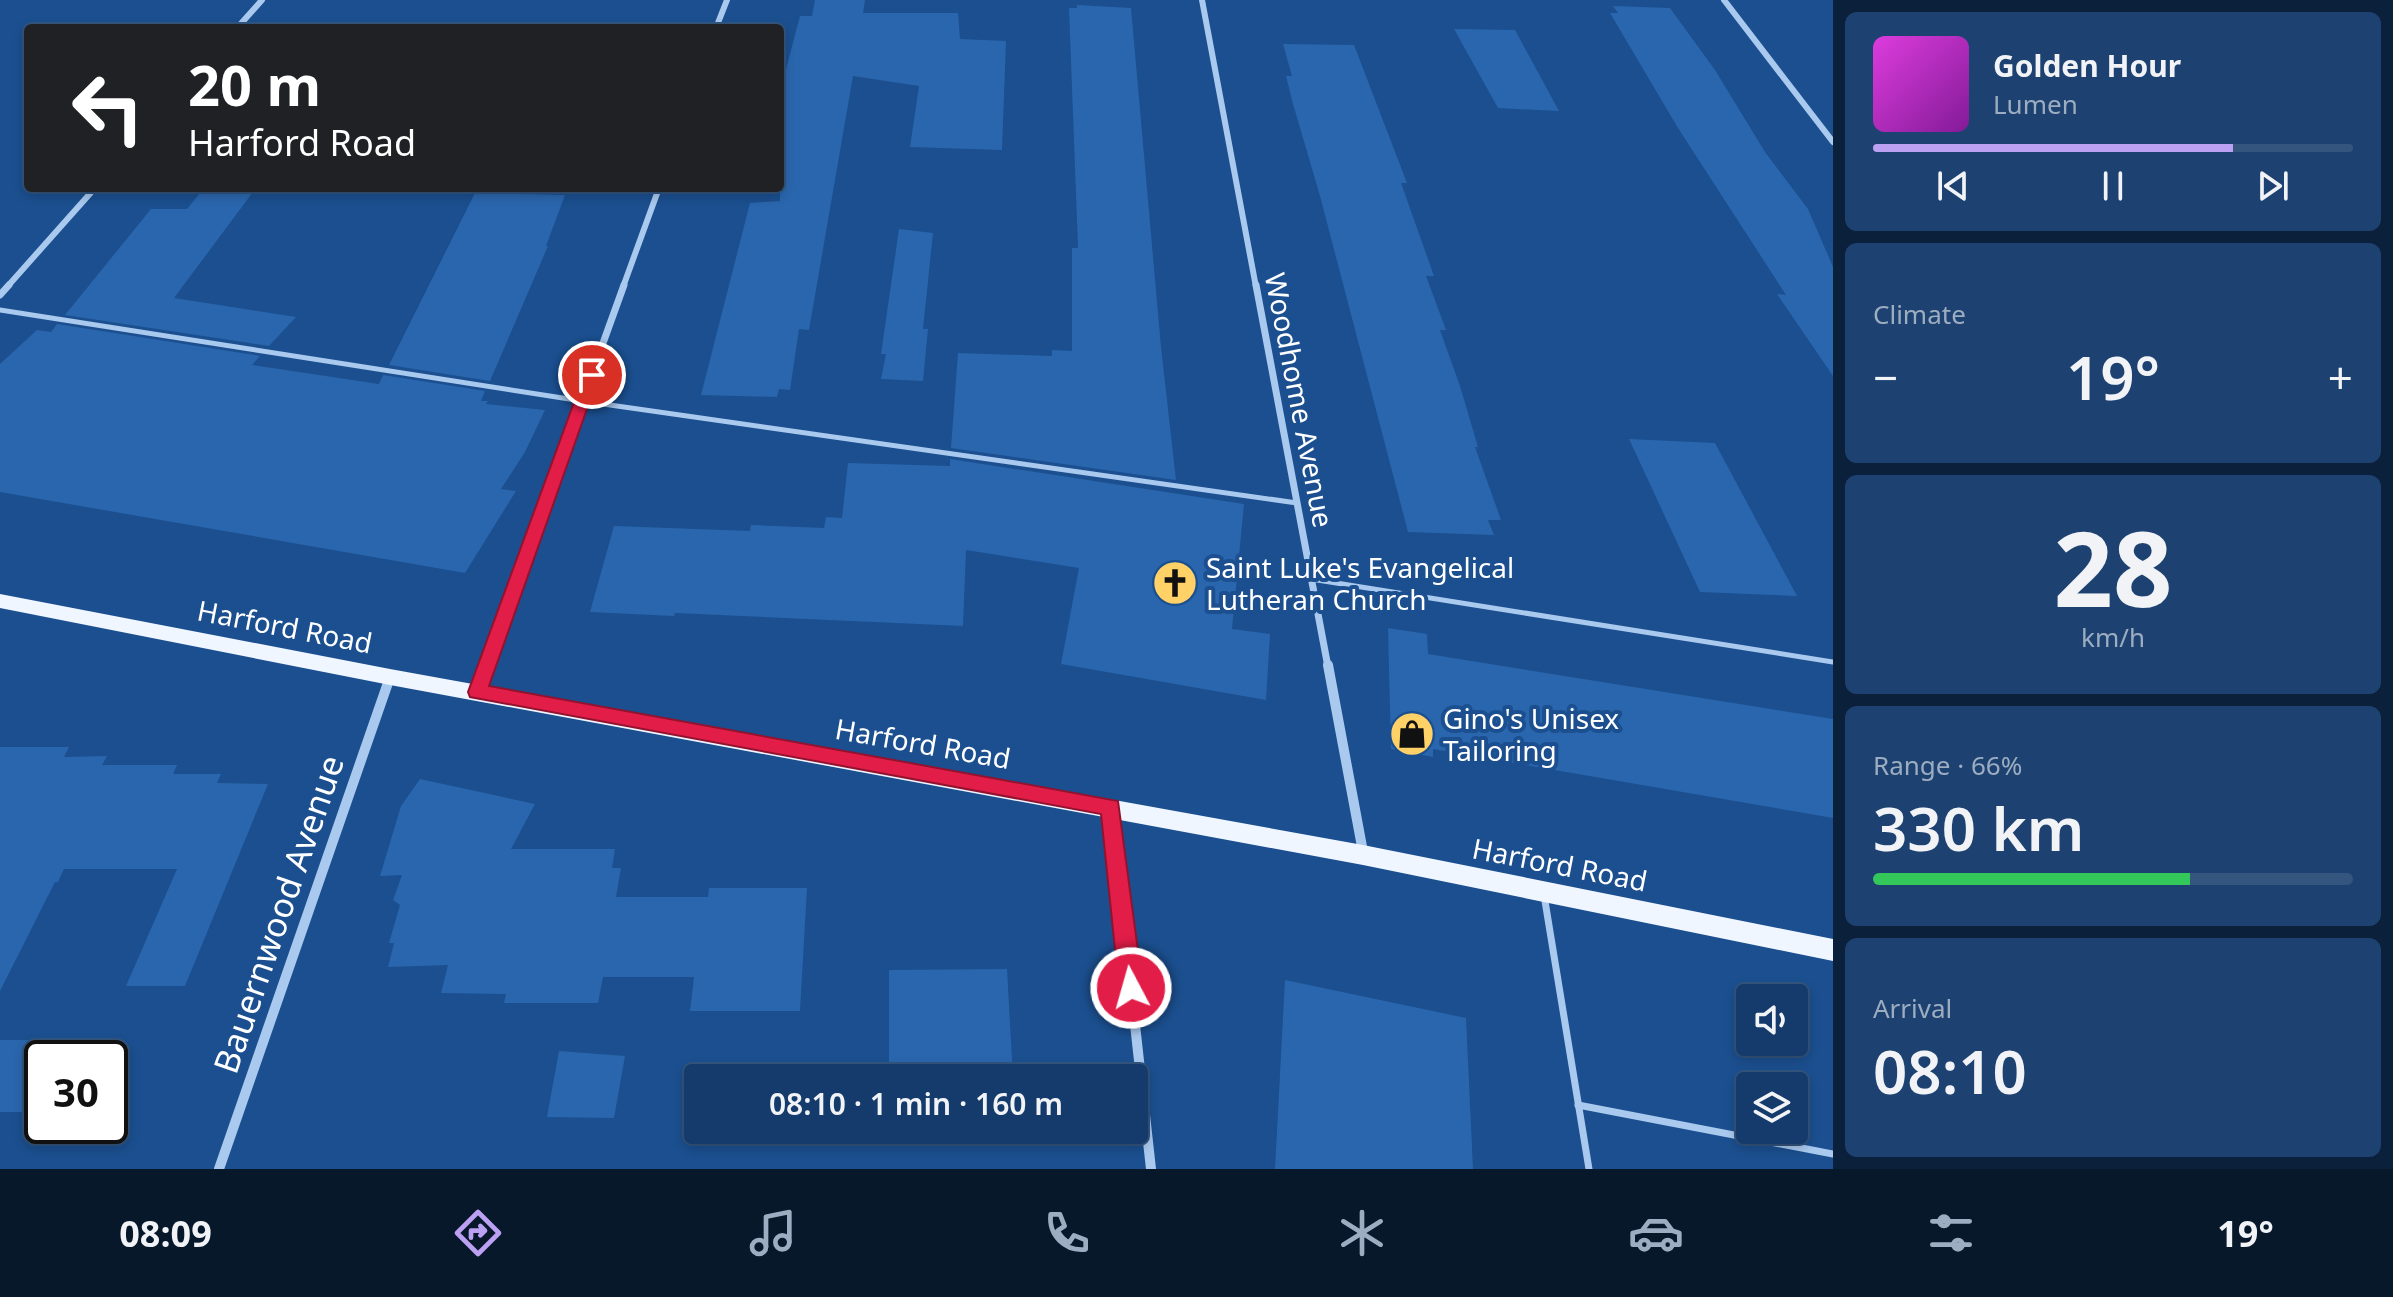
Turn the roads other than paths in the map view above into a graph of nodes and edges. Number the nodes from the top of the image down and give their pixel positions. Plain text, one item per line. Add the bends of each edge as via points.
1 (262, 0) edge
2 (727, 0) edge
3 (1202, 0) edge
4 (1724, 0) edge
5 (241, 24) edge
6 (718, 24) edge
7 (1833, 142) edge
8 (91, 192) edge
9 (658, 192) edge
10 (0, 295) edge
11 (0, 310) edge
12 (582, 401) junction
13 (1297, 503) junction
14 (1311, 579) junction
15 (0, 601) edge
16 (1833, 662) edge
17 (390, 677) junction
18 (477, 692) junction
19 (1111, 807) junction
20 (1363, 855) junction
21 (1543, 891) junction
22 (1833, 950) edge
23 (1578, 1105) junction
24 (1833, 1154) edge
25 (219, 1169) edge
26 (1151, 1169) edge
27 (1589, 1169) edge

1 - 5 street
2 - 6 street
3 - 13 street, Woodhome Avenue
4 - 7 street
8 - 10 street
9 - 12 street
11 - 12 lane
12 - 13 lane
12 - 18 street
13 - 14 street, Woodhome Avenue
14 - 16 lane
14 - 20 street, Woodhome Avenue
15 - 17 main road, Harford Road
17 - 18 main road, Harford Road
17 - 25 street, Bauernwood Avenue
18 - 19 main road, Harford Road
19 - 20 main road, Harford Road
19 - 26 street
20 - 21 main road, Harford Road
21 - 22 main road, Harford Road
21 - 23 lane
23 - 24 lane
23 - 27 lane

